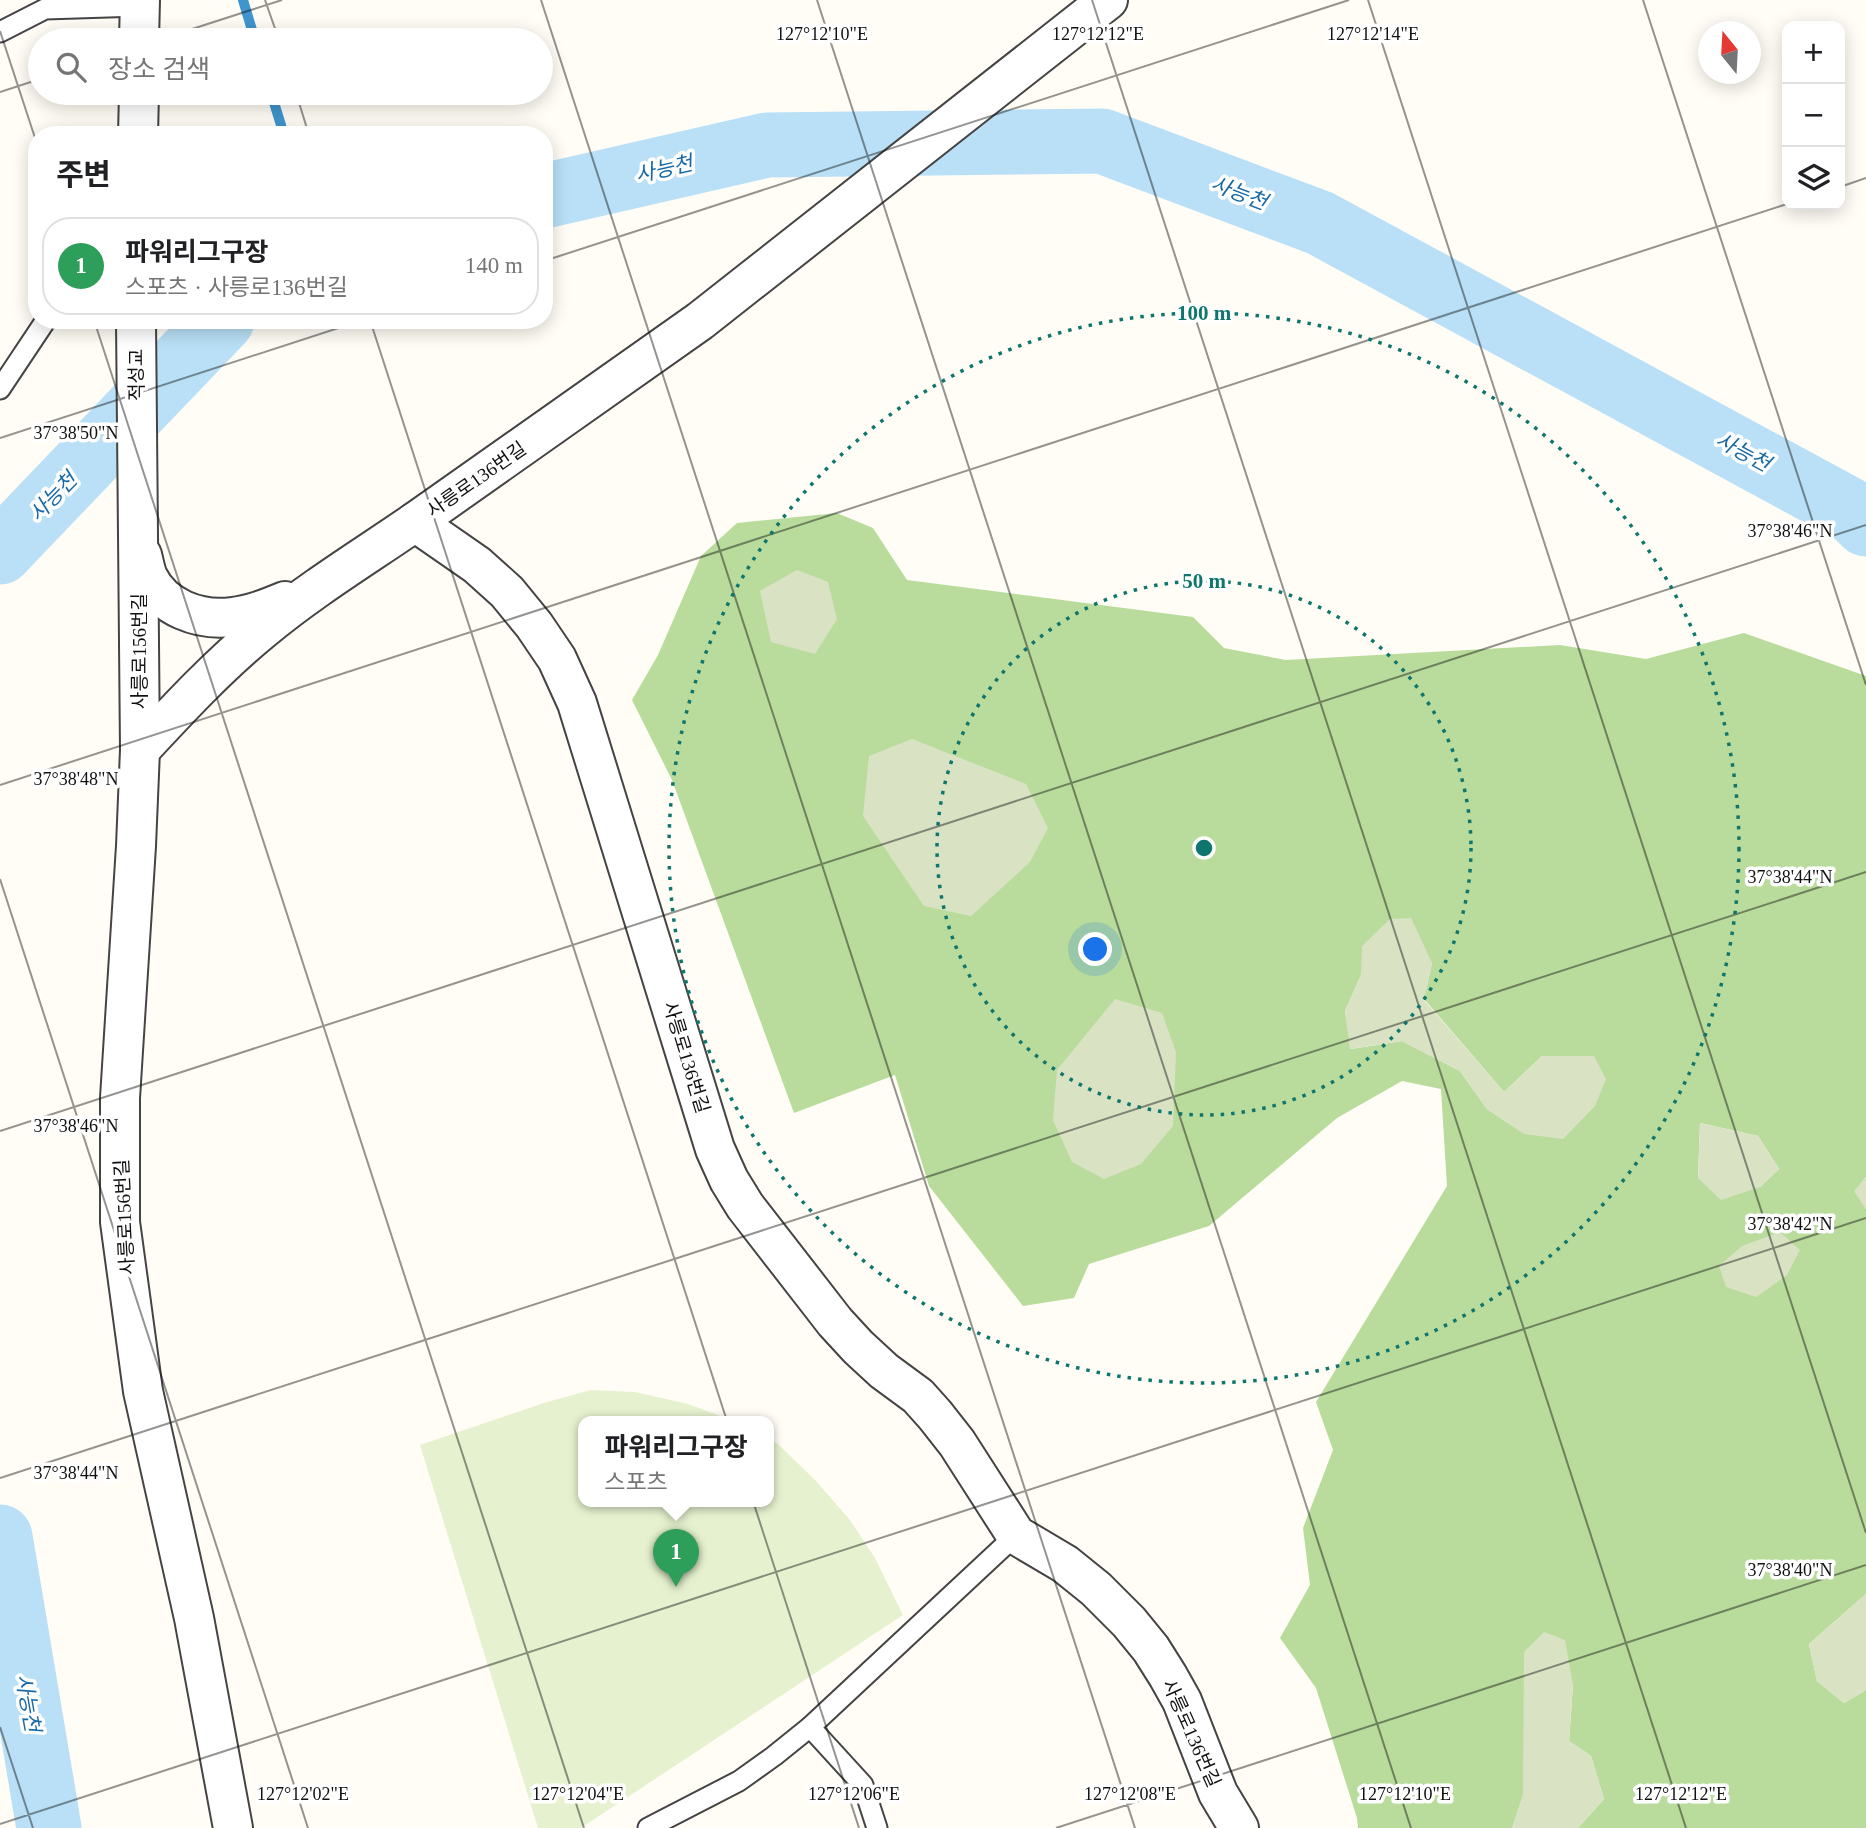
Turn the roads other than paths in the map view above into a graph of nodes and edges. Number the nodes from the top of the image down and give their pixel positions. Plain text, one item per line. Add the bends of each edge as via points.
1 (1108, 0) edge
2 (137, 12) edge
3 (0, 32) edge
4 (139, 105) edge
5 (138, 126) edge
6 (40, 329) edge
7 (136, 329) edge
8 (0, 390) edge
9 (415, 522) junction
10 (138, 527) junction
11 (317, 589) junction
12 (140, 750) junction
13 (1016, 1535) junction
14 (810, 1727) junction
15 (233, 1828) edge
16 (648, 1828) edge
17 (877, 1828) edge
18 (1239, 1828) edge

1 - 9 street, 사릉로136번길 via 700,321
2 - 3 lane via 46,9
4 - 5 street
6 - 8 lane
7 - 10 street, 적성교
9 - 11 street
9 - 13 street, 사릉로136번길 via 507,592 556,659 577,703 715,1149 740,1198 835,1322 935,1415
10 - 11 street via 147,576 159,594 179,609 232,618
10 - 12 street, 사릉로156번길
11 - 12 street via 218,668
12 - 15 street, 사릉로156번길 via 120,1098 120,1222 143,1391 194,1618
13 - 14 lane
13 - 18 street, 사릉로136번길 via 1096,1589 1151,1649 1182,1701 1218,1793
14 - 16 lane via 739,1781
14 - 17 lane via 863,1785

